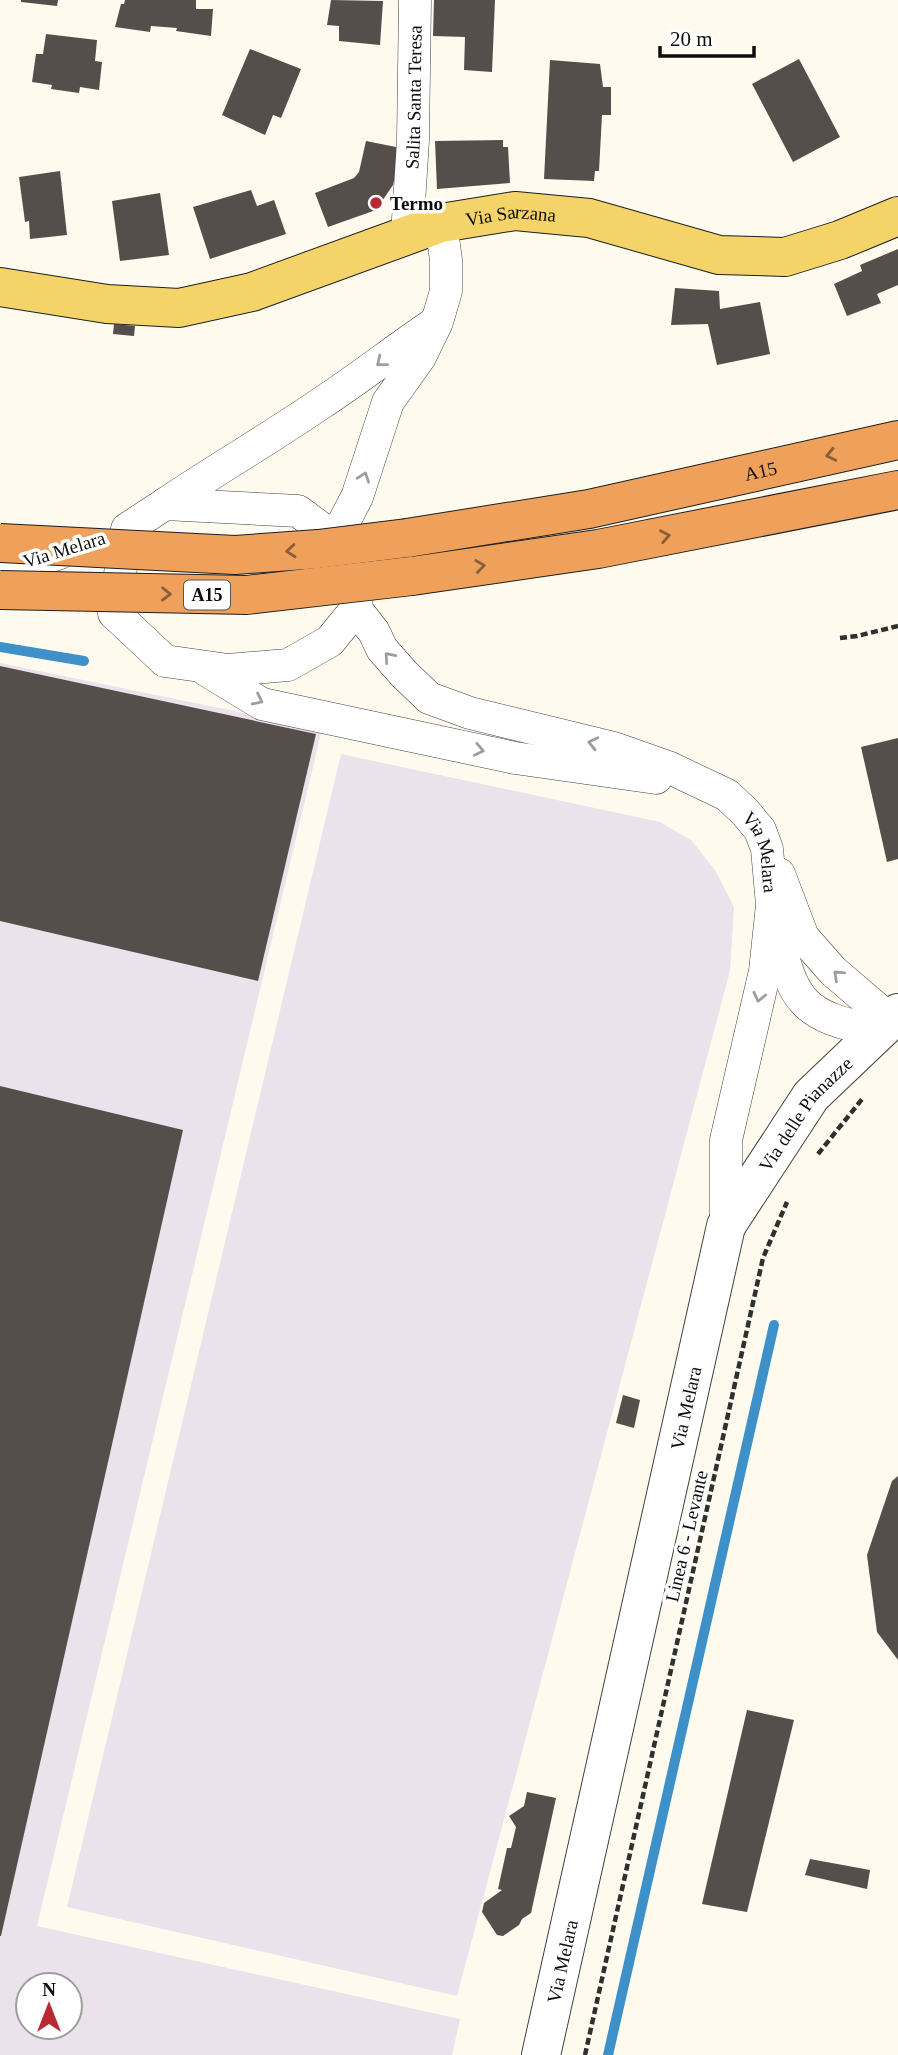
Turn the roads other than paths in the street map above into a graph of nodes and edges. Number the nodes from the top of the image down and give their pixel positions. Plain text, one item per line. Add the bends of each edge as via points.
1 (415, 0) edge
2 (898, 216) edge
3 (424, 229) junction
4 (0, 287) edge
5 (436, 322) junction
6 (898, 440) edge
7 (898, 490) edge
8 (165, 503) junction
9 (127, 529) junction
10 (335, 539) junction
11 (0, 543) edge
12 (0, 568) edge
13 (0, 590) edge
14 (356, 609) junction
15 (114, 613) junction
16 (199, 666) junction
17 (703, 784) junction
18 (767, 849) junction
19 (772, 905) junction
20 (889, 1021) edge
21 (726, 1226) junction
22 (541, 2055) edge

1 - 3 street, Salita Santa Teresa via 413,140
2 - 3 main road, Via Sarzana via 785,257 719,255 589,218 515,211
3 - 4 main road, Via Sarzana via 251,292 179,307 107,304
3 - 5 street, Salita Santa Teresa via 446,260 446,291
5 -> 8 street via 311,411
10 -> 5 street, Salita Santa Teresa via 357,497 388,402
6 -> 11 highway, A15 / A15, bridge via 589,509 318,549 235,555
13 -> 7 highway, A15 / A15, bridge via 247,595 598,549
8 - 9 street
8 - 10 street via 298,511
9 - 12 street, Via Melara via 48,558
9 - 15 street
10 - 14 street via 360,558
12 - 15 street, Via Melara via 45,578
14 - 16 street via 330,641 288,665 228,670
17 -> 14 street, Via Melara via 668,766 614,748 470,713 429,698 382,649
15 - 16 street via 165,661
16 -> 17 street, Via Melara via 262,704 515,758
17 - 18 street, Via Melara via 727,795 745,812 760,830
18 - 19 street, Via Melara
20 -> 18 street via 803,937
19 - 20 street via 784,964 799,997 842,1024
19 -> 21 street, Via Melara via 765,971 726,1140
20 - 21 street, Via delle Pianazze via 811,1096
21 - 22 street, Via Melara

